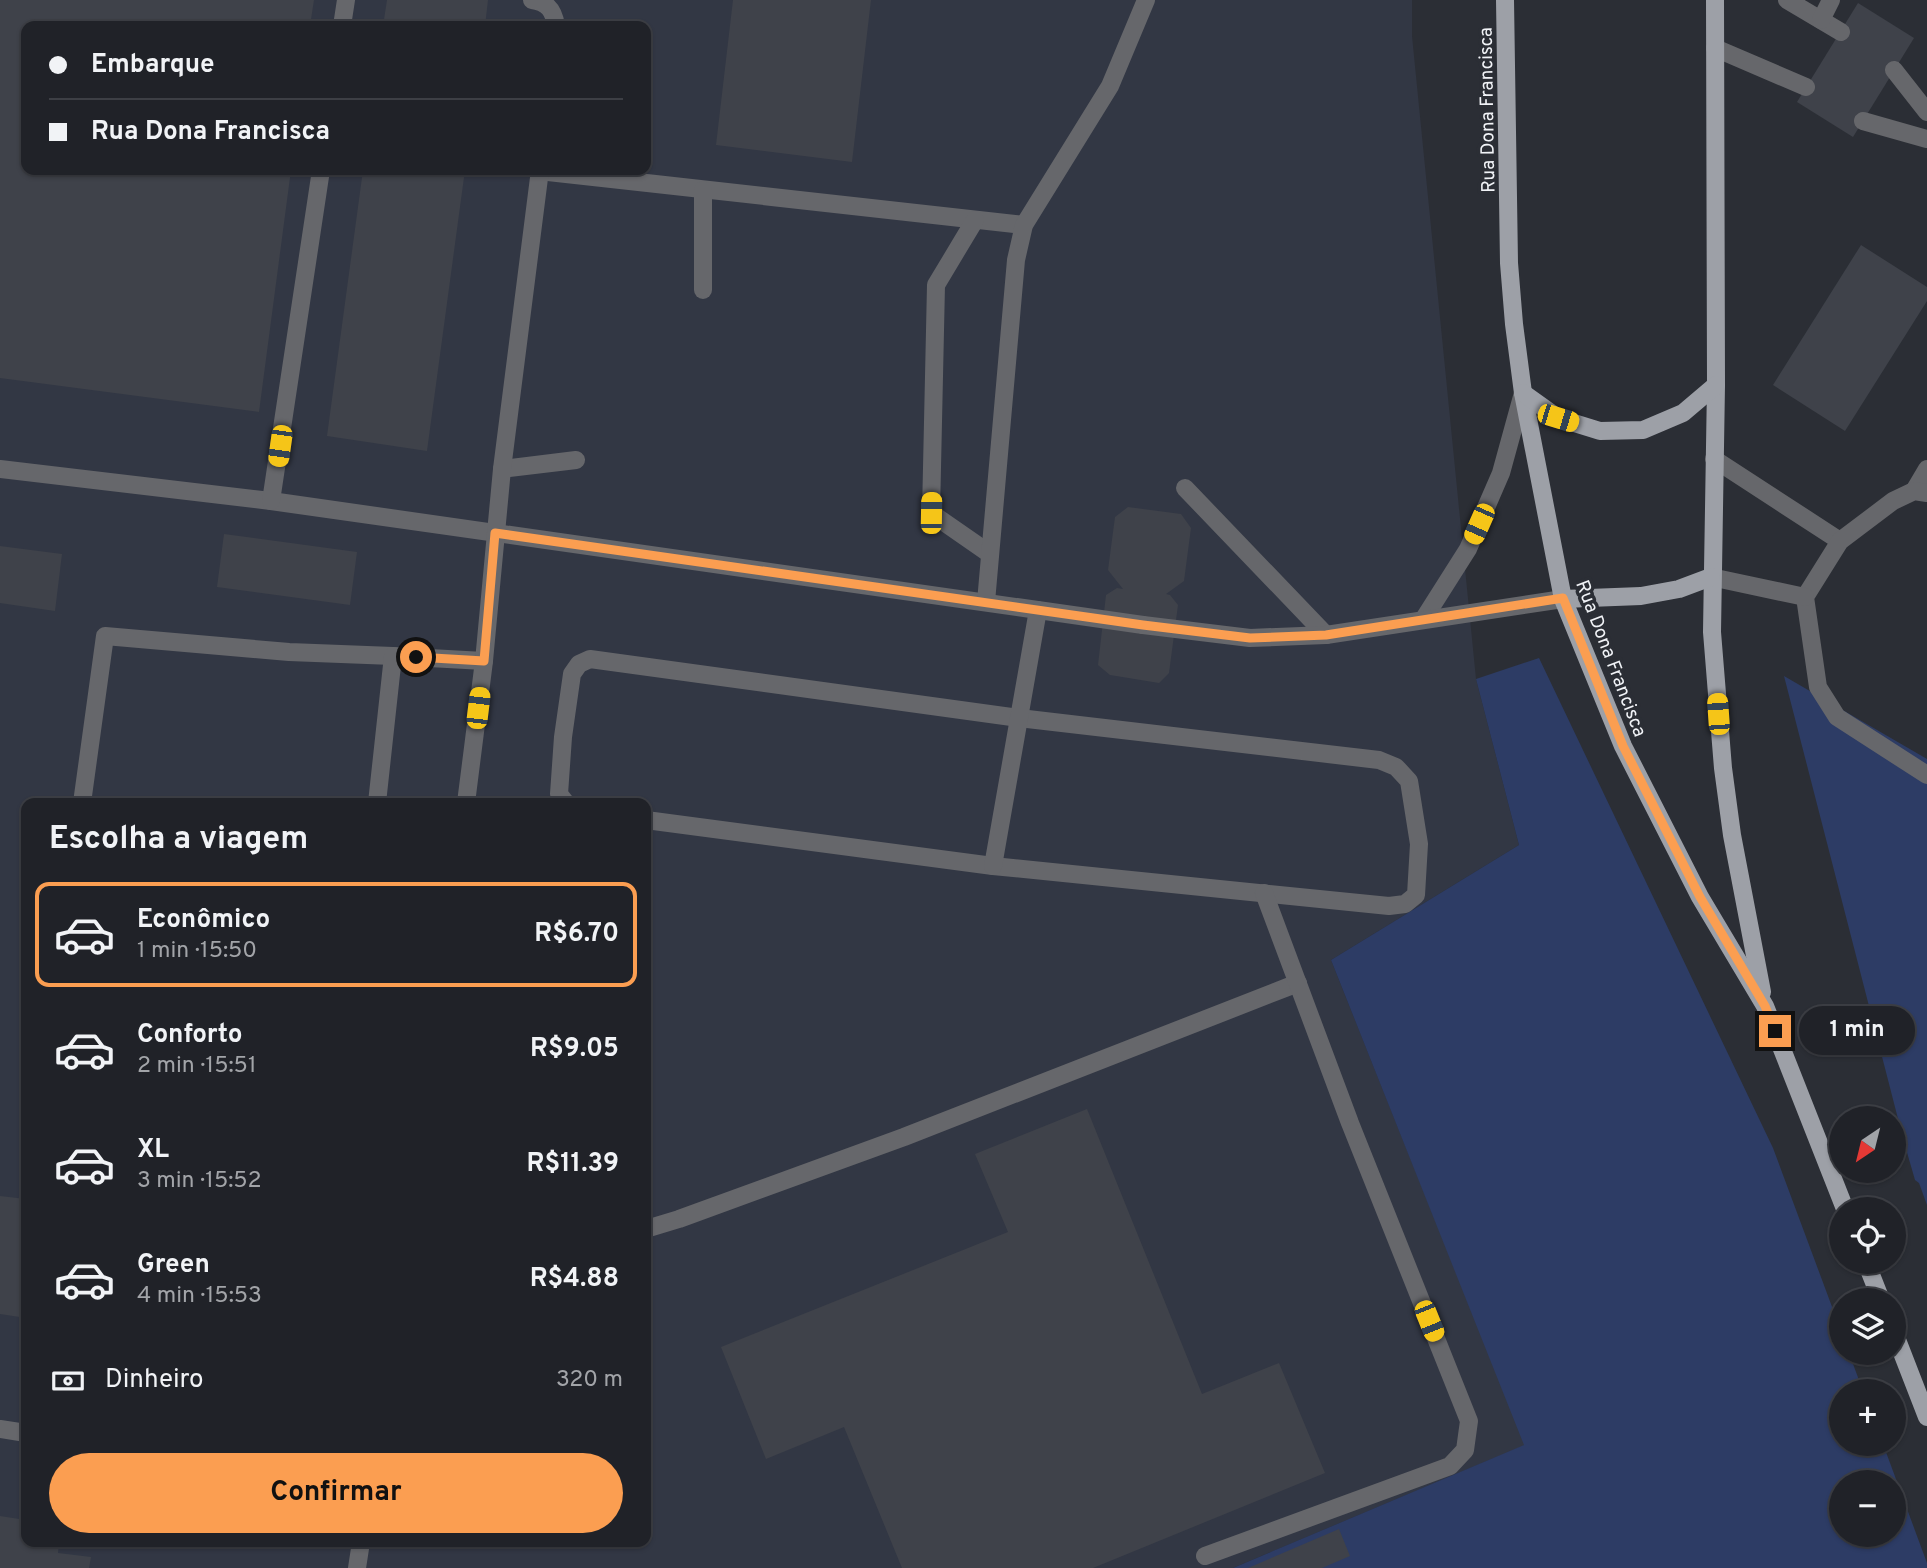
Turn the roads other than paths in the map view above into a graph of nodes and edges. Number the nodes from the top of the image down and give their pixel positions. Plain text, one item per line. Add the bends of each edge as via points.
1 (346, 0) edge
2 (532, 0) edge
3 (1146, 0) edge
4 (1505, 0) edge
5 (1715, 0) edge
6 (1787, 0) edge
7 (1831, 0) edge
8 (1821, 20) junction
9 (343, 21) edge
10 (555, 21) edge
11 (1840, 32) dead end
12 (1715, 48) junction
13 (1894, 70) dead end
14 (1806, 87) dead end
15 (1927, 112) edge
16 (1863, 121) dead end
17 (1927, 139) edge
18 (320, 175) edge
19 (539, 175) edge
20 (581, 175) edge
21 (703, 190) junction
22 (975, 220) junction
23 (1024, 225) junction
24 (703, 290) dead end
25 (1716, 385) junction
26 (1523, 393) junction
27 (1714, 459) junction
28 (576, 460) dead end
29 (0, 469) edge
30 (502, 469) junction
31 (1927, 469) edge
32 (1185, 488) dead end
33 (1920, 492) edge
34 (271, 501) junction
35 (495, 533) junction
36 (1840, 541) junction
37 (990, 554) junction
38 (1711, 577) junction
39 (1805, 597) junction
40 (1563, 598) junction
41 (986, 602) junction
42 (1038, 610) junction
43 (1423, 620) junction
44 (1326, 635) junction
45 (393, 656) junction
46 (484, 661) junction
47 (1019, 718) junction
48 (1927, 775) edge
49 (83, 798) edge
50 (378, 798) edge
51 (467, 798) edge
52 (562, 798) edge
53 (651, 821) edge
54 (993, 866) junction
55 (1264, 893) junction
56 (1298, 983) junction
57 (1765, 1006) junction
58 (1840, 1197) edge
59 (651, 1228) edge
60 (1906, 1363) edge
61 (1927, 1417) edge
62 (0, 1429) edge
63 (21, 1432) edge
64 (360, 1547) edge
65 (1205, 1556) dead end
66 (357, 1568) edge

1 - 9 street
2 - 10 street via 552,9
3 - 23 street via 1110,86
4 - 26 main road, Rua Dona Francisca via 1509,263
5 - 12 main road, Rua Dona Francisca
6 - 8 street
7 - 8 street
8 - 11 street
12 - 14 street
12 - 25 main road, Rua Dona Francisca
13 - 15 street
16 - 17 street
18 - 34 street
19 - 30 street
20 - 21 street
21 - 22 street
21 - 24 street
22 - 23 street
22 - 37 street via 936,285 931,513
23 - 37 street via 1016,260
25 - 26 main road via 1684,413 1643,429 1600,431 1558,418
25 - 27 main road, Rua Dona Francisca
26 - 40 main road, Rua Dona Francisca
26 - 43 street via 1501,473 1485,511 1468,549
27 - 36 street
27 - 38 main road, Rua Dona Francisca
28 - 30 street
29 - 34 street
30 - 35 street
31 - 33 street
32 - 44 street
33 - 36 street via 1893,501
34 - 35 street
35 - 41 street
35 - 46 street
36 - 39 street
37 - 41 street
38 - 39 street
38 - 40 main road via 1641,596
38 - 57 main road, Rua Dona Francisca via 1723,768
39 - 48 street via 1823,697 1837,717
40 - 43 street
40 - 57 main road, Rua Dona Francisca via 1629,757 1700,897
41 - 42 street
42 - 44 street via 1250,638
42 - 47 street
43 - 44 street
45 - 46 street
45 - 49 street via 105,636
45 - 50 street
46 - 51 street
47 - 52 street via 590,659 572,674 563,737
47 - 54 street
47 - 55 street via 1379,760 1396,767 1409,781 1419,844 1416,895 1405,904
53 - 54 street
54 - 55 street
55 - 56 street
56 - 59 street
56 - 65 street via 1469,1421 1465,1450 1450,1466
57 - 58 main road, Rua Dona Francisca
60 - 61 main road
62 - 63 street
64 - 66 street

